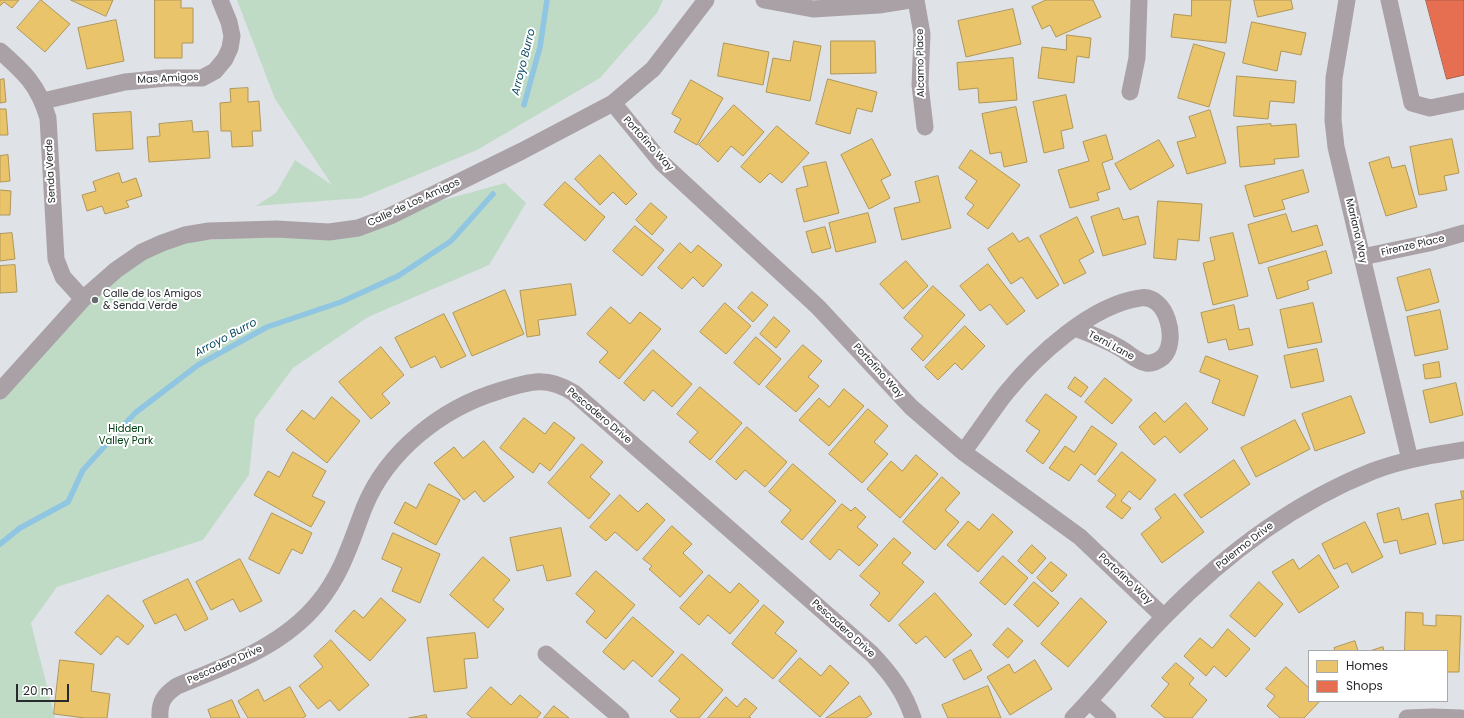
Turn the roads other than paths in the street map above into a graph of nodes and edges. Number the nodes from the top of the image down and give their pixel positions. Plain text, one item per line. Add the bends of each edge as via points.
1 (220, 0) edge
2 (706, 0) edge
3 (764, 0) edge
4 (910, 0) edge
5 (916, 0) edge
6 (1140, 0) edge
7 (1347, 0) edge
8 (1389, 0) edge
9 (0, 51) edge
10 (1130, 92) dead end
11 (43, 101) junction
12 (1464, 101) edge
13 (613, 103) junction
14 (925, 127) dead end
15 (1464, 233) edge
16 (1362, 257) junction
17 (83, 299) junction
18 (1076, 328) junction
19 (0, 391) edge
20 (1464, 450) edge
21 (963, 452) junction
22 (1410, 460) junction
23 (1164, 617) junction
24 (546, 654) dead end
25 (1089, 701) junction
26 (160, 718) edge
27 (620, 718) edge
28 (913, 718) edge
29 (1074, 718) edge
30 (1108, 718) edge
31 (1407, 718) edge
32 (1461, 718) edge

1 - 11 street, Mas Amigos via 232,36 225,60 215,71 202,78 125,82
2 - 13 street, Calle de Los Amigos via 652,69
3 - 4 street via 813,9 879,5
5 - 14 street, Alcamo Place via 922,34 920,85
6 - 10 street via 1137,58
7 - 16 street, Mariana Way via 1334,78 1333,120 1336,147
8 - 12 street via 1412,103 1430,108
9 - 11 street, Senda Verde via 30,80
11 - 17 street, Senda Verde via 48,118 56,258 63,278
13 - 17 street, Calle de Los Amigos via 515,155 390,216 358,228 329,232 276,229 209,231 185,235 142,252 116,270
13 - 21 street, Portofino Way via 662,163 818,307 911,407
15 - 16 street, Firenze Place
16 - 22 street, Mariana Way
17 - 19 street, Calle de Los Amigos
18 - 18 street, Terni Lane via 1103,339 1138,361 1148,363 1158,361 1166,354 1170,342 1170,331 1163,309 1157,301 1149,297 1117,305 1095,315
18 - 21 street, Terni Lane via 1023,373
20 - 22 street, Palermo Drive
21 - 23 street, Portofino Way via 1080,537
22 - 23 street, Palermo Drive via 1374,471 1295,509 1220,564
23 - 25 street, Palermo Drive
24 - 27 street
25 - 29 street, Palermo Drive
25 - 30 street
26 - 28 street, Pescadero Drive via 161,689 177,686 256,653 282,637 318,603 338,575 365,507 381,477 408,444 427,428 486,395 539,381 558,384 574,393 872,654 899,686
31 - 32 street

